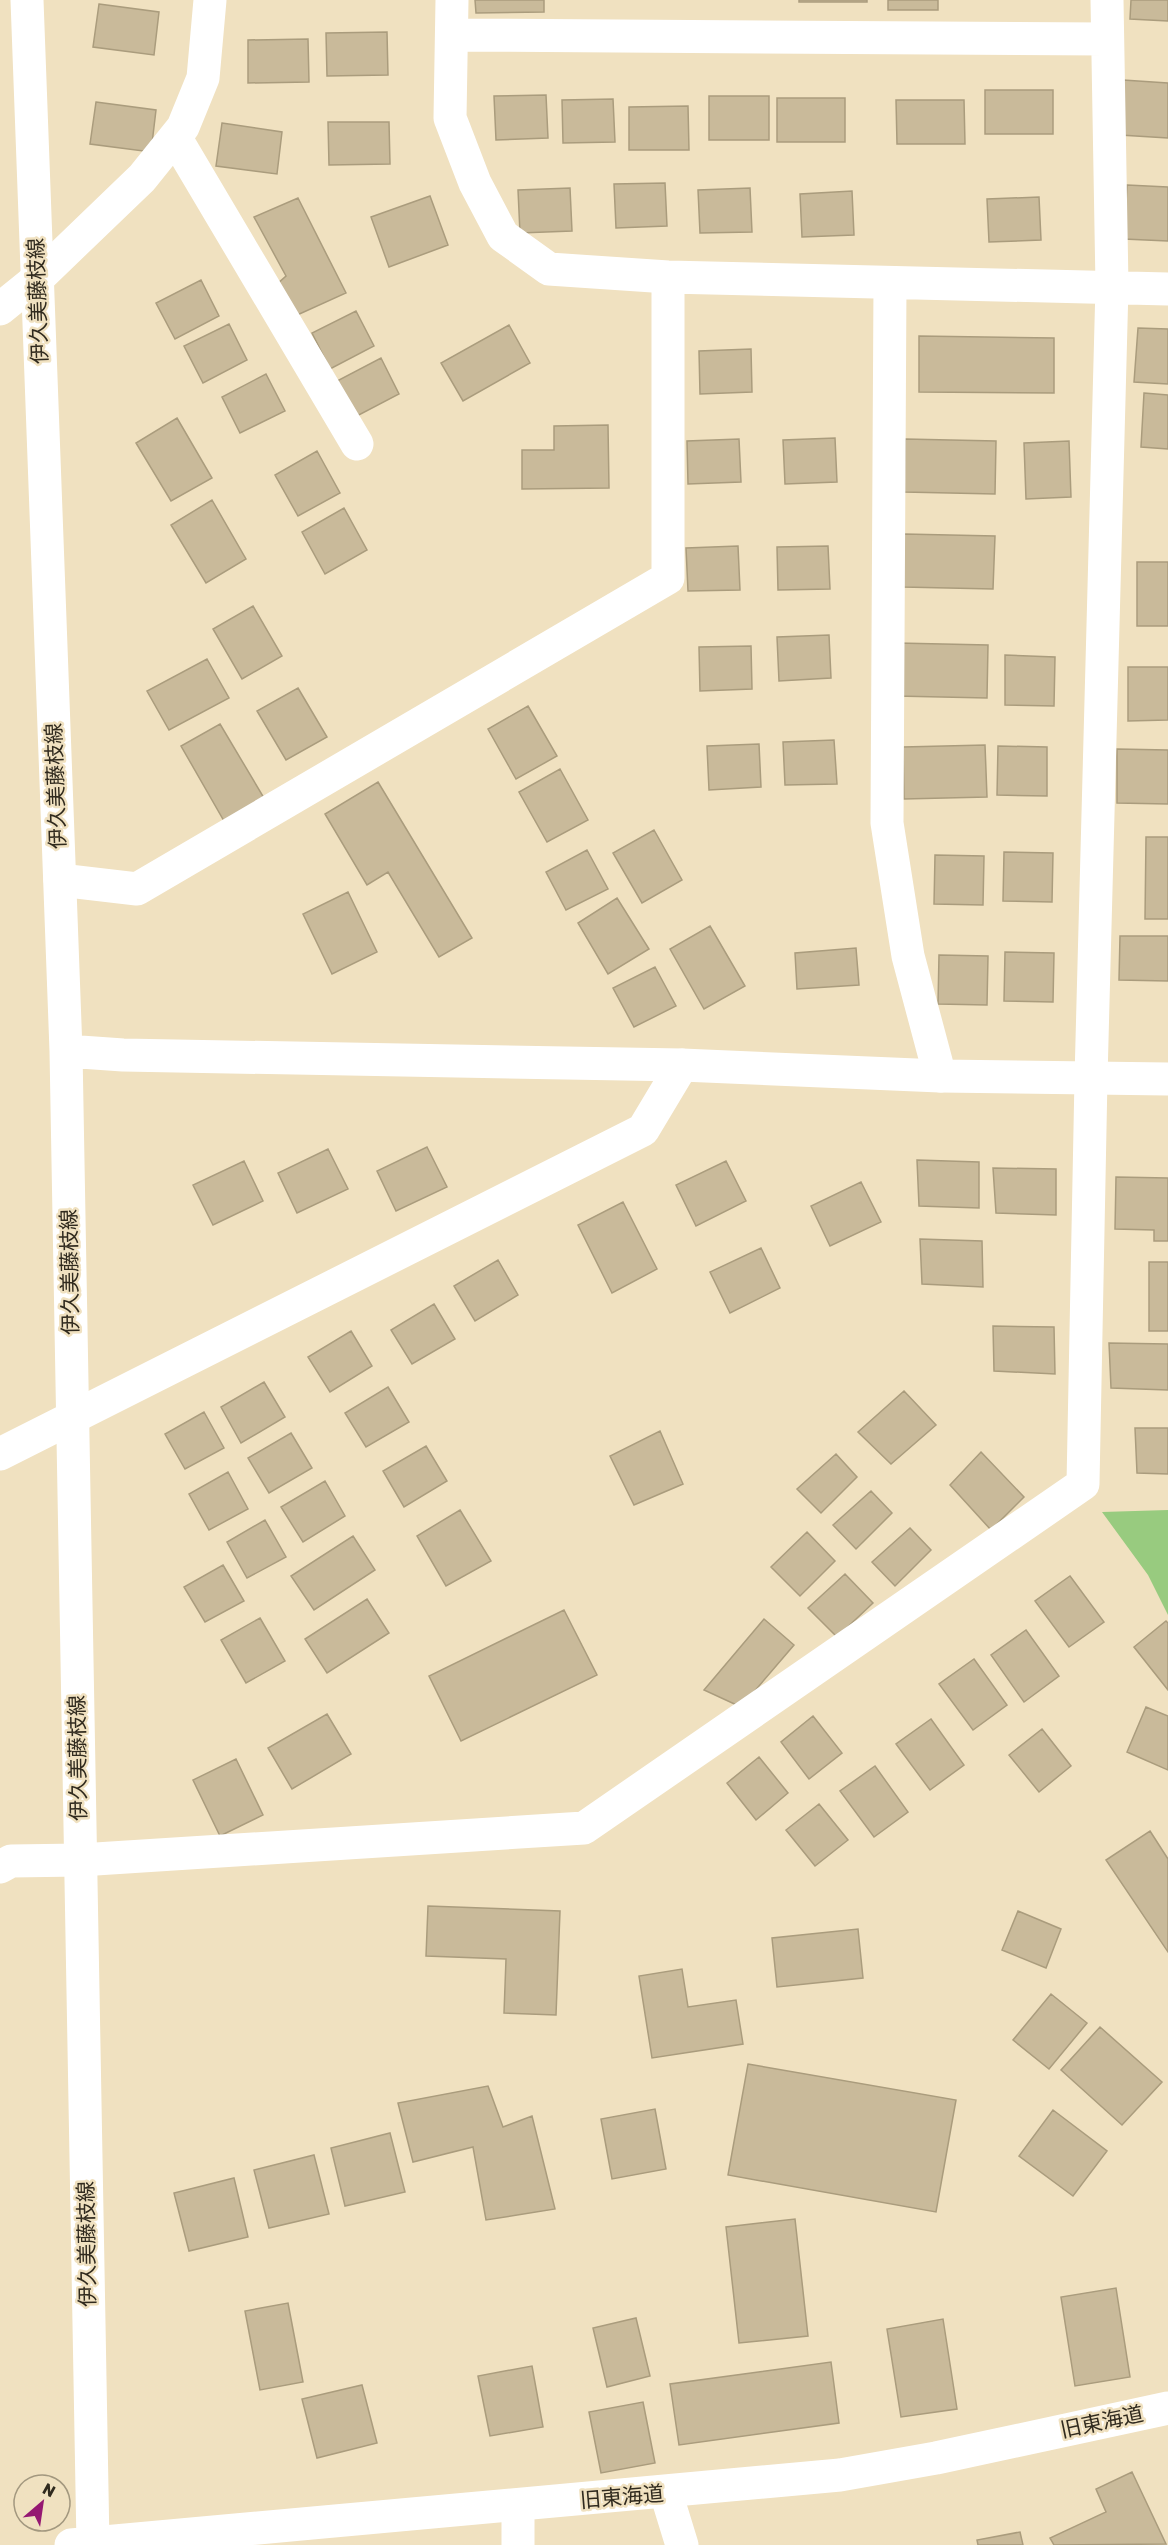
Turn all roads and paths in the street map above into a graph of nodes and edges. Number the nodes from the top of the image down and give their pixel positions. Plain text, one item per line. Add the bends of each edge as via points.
1 (27, 0) edge
2 (210, 0) edge
3 (452, 0) edge
4 (1107, 0) edge
5 (453, 35) junction
6 (1105, 39) junction
7 (175, 137) junction
8 (668, 277) junction
9 (37, 279) junction
10 (890, 283) junction
11 (1112, 286) junction
12 (1168, 289) edge
13 (0, 309) edge
14 (357, 444) dead end
15 (60, 880) junction
16 (66, 1051) junction
17 (682, 1065) junction
18 (940, 1076) junction
19 (1091, 1078) junction
20 (1168, 1079) edge
21 (72, 1416) junction
22 (0, 1454) edge
23 (80, 1860) junction
24 (0, 1867) edge
25 (1168, 2408) edge
26 (666, 2493) junction
27 (518, 2506) junction
28 (86, 2544) edge
29 (518, 2545) edge
30 (682, 2545) edge

1 - 9 street, 伊久美藤枝線
2 - 7 street via 203,78
3 - 5 street
4 - 6 street
5 - 6 street
5 - 8 street via 450,118 475,183 503,236 549,269
6 - 11 street
7 - 9 street via 142,178
7 - 14 street
8 - 10 street
8 - 15 street via 668,578 137,889
9 - 13 street
9 - 15 street, 伊久美藤枝線
10 - 11 street
10 - 18 street via 887,823 909,956
11 - 12 street
11 - 19 street
15 - 16 street, 伊久美藤枝線
16 - 17 street
16 - 21 street, 伊久美藤枝線
17 - 18 street
17 - 21 street via 643,1130
18 - 19 street
19 - 20 street
19 - 23 street via 1083,1484 584,1828
21 - 22 street
21 - 23 street, 伊久美藤枝線
23 - 24 street via 12,1861
23 - 28 street, 伊久美藤枝線
25 - 26 street, 旧東海道 via 840,2475
26 - 27 street, 旧東海道
26 - 30 street
27 - 28 street, 旧東海道
27 - 29 street

